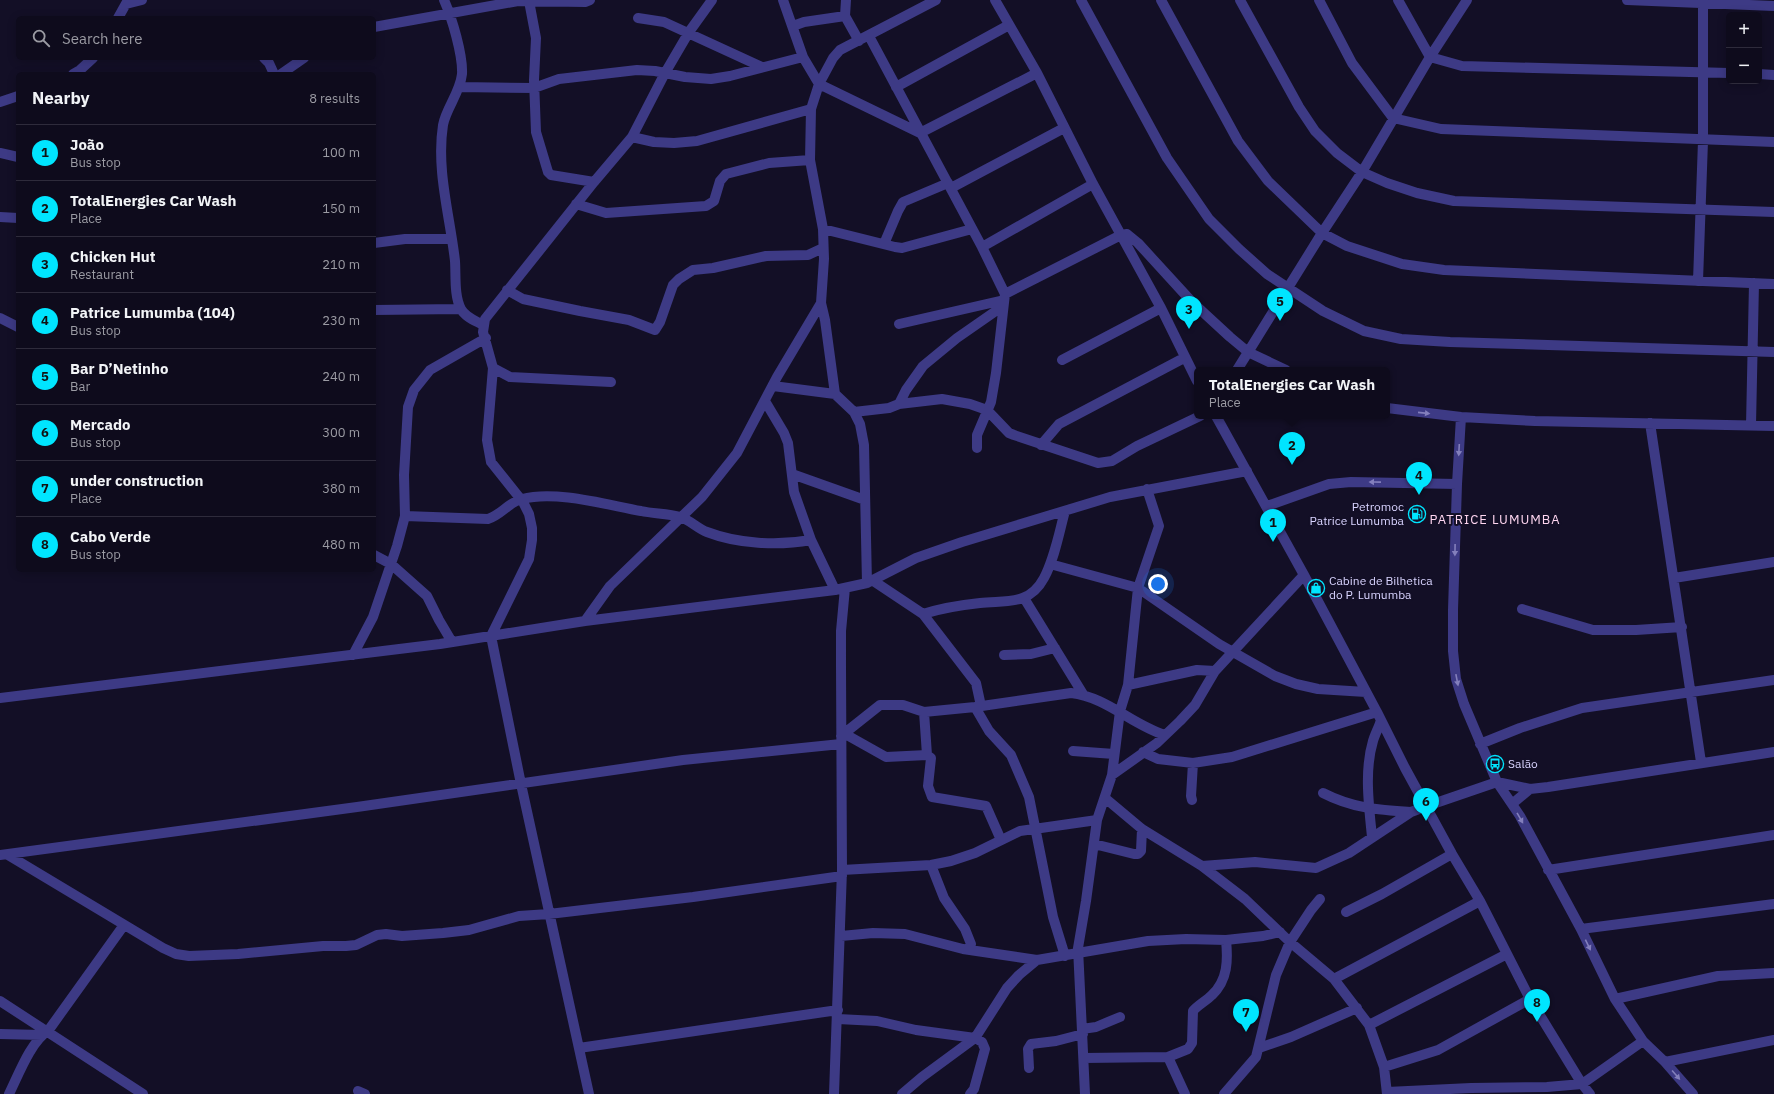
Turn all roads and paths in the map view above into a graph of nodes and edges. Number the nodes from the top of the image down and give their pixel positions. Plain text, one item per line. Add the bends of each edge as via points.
1 (142, 0) edge
2 (444, 0) edge
3 (590, 0) edge
4 (712, 0) edge
5 (783, 0) edge
6 (846, 0) edge
7 (936, 0) edge
8 (995, 0) edge
9 (1081, 0) edge
10 (1161, 0) edge
11 (1240, 0) edge
12 (1319, 0) edge
13 (1398, 0) edge
14 (1466, 0) edge
15 (1627, 0) edge
16 (522, 1) edge
17 (127, 2) edge
18 (1704, 2) edge
19 (1774, 6) edge
20 (449, 13) junction
21 (119, 16) edge
22 (845, 16) junction
23 (638, 18) dead end
24 (1009, 25) junction
25 (793, 26) junction
26 (376, 27) edge
27 (689, 32) junction
28 (869, 36) junction
29 (859, 41) junction
30 (803, 57) junction
31 (1430, 57) junction
32 (91, 60) edge
33 (266, 60) edge
34 (301, 60) edge
35 (762, 67) junction
36 (76, 72) edge
37 (273, 72) edge
38 (284, 72) edge
39 (1704, 72) junction
40 (665, 73) junction
41 (1037, 73) junction
42 (1726, 73) edge
43 (1762, 74) edge
44 (1774, 75) edge
45 (820, 84) junction
46 (459, 87) junction
47 (896, 87) junction
48 (534, 88) junction
49 (16, 97) edge
50 (0, 102) edge
51 (811, 110) junction
52 (1393, 118) junction
53 (1064, 128) junction
54 (920, 133) junction
55 (632, 137) junction
56 (1703, 140) junction
57 (1774, 142) edge
58 (0, 153) edge
59 (16, 157) edge
60 (810, 160) junction
61 (1362, 172) junction
62 (594, 182) junction
63 (1093, 184) junction
64 (949, 185) junction
65 (576, 204) junction
66 (1701, 210) junction
67 (1774, 212) edge
68 (0, 217) edge
69 (16, 218) edge
70 (823, 228) junction
71 (972, 229) junction
72 (1322, 233) junction
73 (1120, 235) junction
74 (451, 239) junction
75 (376, 243) edge
76 (884, 244) junction
77 (982, 246) junction
78 (823, 248) junction
79 (1698, 281) junction
80 (1754, 283) junction
81 (1774, 284) edge
82 (1288, 288) junction
83 (507, 290) junction
84 (1004, 300) junction
85 (821, 303) junction
86 (1161, 308) junction
87 (460, 309) junction
88 (376, 310) edge
89 (0, 318) edge
90 (899, 324) dead end
91 (483, 325) junction
92 (16, 326) edge
93 (486, 338) junction
94 (1753, 351) junction
95 (1248, 352) junction
96 (1774, 352) edge
97 (1184, 358) junction
98 (1062, 360) dead end
99 (1239, 367) edge
100 (1280, 367) edge
101 (494, 368) junction
102 (1194, 376) edge
103 (610, 382) dead end
104 (773, 386) junction
105 (836, 394) junction
106 (765, 401) junction
107 (899, 404) junction
108 (1390, 408) edge
109 (988, 410) junction
110 (854, 412) junction
111 (1461, 417) junction
112 (1194, 419) edge
113 (1218, 419) edge
114 (1650, 423) junction
115 (1751, 425) junction
116 (1774, 426) edge
117 (1041, 445) junction
118 (976, 448) dead end
119 (1247, 471) junction
120 (792, 474) junction
121 (1456, 484) junction
122 (1147, 489) junction
123 (520, 499) junction
124 (866, 500) junction
125 (1267, 506) junction
126 (1065, 511) junction
127 (405, 516) junction
128 (681, 517) junction
129 (811, 540) junction
130 (376, 556) edge
131 (1774, 562) edge
132 (391, 564) junction
133 (1050, 564) junction
134 (1304, 575) junction
135 (1674, 578) junction
136 (869, 582) junction
137 (1138, 588) junction
138 (840, 589) junction
139 (1024, 598) junction
140 (1522, 609) dead end
141 (923, 614) junction
142 (585, 621) junction
143 (1682, 627) junction
144 (491, 636) junction
145 (452, 642) junction
146 (1055, 648) junction
147 (1232, 652) junction
148 (353, 655) junction
149 (1004, 655) dead end
150 (1215, 671) junction
151 (1774, 680) edge
152 (1128, 685) junction
153 (1366, 692) junction
154 (1690, 692) junction
155 (1083, 694) junction
156 (0, 698) edge
157 (978, 706) junction
158 (1120, 711) junction
159 (924, 712) junction
160 (1379, 716) junction
161 (1166, 735) junction
162 (842, 738) junction
163 (1480, 744) junction
164 (1073, 751) dead end
165 (1143, 752) junction
166 (1774, 752) edge
167 (1114, 754) junction
168 (927, 755) junction
169 (1702, 762) junction
170 (1193, 763) junction
171 (1112, 775) junction
172 (1497, 782) junction
173 (521, 784) junction
174 (1530, 789) junction
175 (1323, 793) dead end
176 (1105, 798) junction
177 (1192, 800) dead end
178 (1512, 804) junction
179 (1427, 806) junction
180 (1369, 809) junction
181 (1411, 812) junction
182 (1097, 820) junction
183 (1036, 828) junction
184 (1142, 829) junction
185 (1774, 835) edge
186 (1372, 837) junction
187 (1001, 840) junction
188 (1094, 844) junction
189 (1452, 854) junction
190 (4, 855) edge
191 (930, 865) junction
192 (1202, 866) junction
193 (1548, 870) junction
194 (842, 873) junction
195 (1320, 900) dead end
196 (1480, 901) junction
197 (1774, 904) edge
198 (1346, 912) dead end
199 (549, 914) junction
200 (124, 925) junction
201 (1581, 929) junction
202 (1280, 932) junction
203 (841, 936) junction
204 (1226, 940) junction
205 (1290, 942) junction
206 (969, 950) junction
207 (1079, 954) junction
208 (1507, 954) junction
209 (1065, 956) junction
210 (1037, 960) junction
211 (1774, 973) edge
212 (1334, 979) junction
213 (1530, 999) junction
214 (1615, 999) junction
215 (0, 1001) edge
216 (1357, 1008) junction
217 (838, 1015) junction
218 (1120, 1017) dead end
219 (1369, 1025) junction
220 (1083, 1031) junction
221 (45, 1033) junction
222 (0, 1034) edge
223 (975, 1038) junction
224 (1774, 1040) edge
225 (1643, 1041) junction
226 (579, 1048) junction
227 (1259, 1048) junction
228 (1168, 1057) junction
229 (1084, 1058) junction
230 (1665, 1062) junction
231 (1384, 1067) junction
232 (1029, 1068) dead end
233 (1582, 1084) junction
234 (1547, 1090) edge
235 (1387, 1093) edge
236 (9, 1094) edge
237 (142, 1094) edge
238 (590, 1094) edge
239 (834, 1094) edge
240 (902, 1094) edge
241 (970, 1094) edge
242 (1085, 1094) edge
243 (1185, 1094) edge
244 (1224, 1094) edge
245 (1590, 1094) edge
246 (1693, 1094) edge

1 - 17 street
2 - 20 street
3 - 16 street
4 - 27 street
5 - 25 street
6 - 22 street
7 - 28 street
8 - 24 street
9 - 82 street via 1167,158 1209,219 1267,274
10 - 72 street via 1238,141 1268,181
11 - 61 street via 1298,107 1315,131
12 - 52 street via 1352,63
13 - 31 street
14 - 31 street
15 - 18 street
16 - 20 street
16 - 48 street via 536,38
17 - 21 street
18 - 19 street
18 - 39 street
20 - 26 street
20 - 46 street via 461,59
22 - 25 street
22 - 29 street
23 - 27 street via 664,22
24 - 41 street
24 - 47 street
25 - 30 street
27 - 35 street
27 - 40 street
28 - 29 street
28 - 47 street
29 - 45 street via 840,50
30 - 35 street
30 - 45 street
31 - 39 street via 1462,66
31 - 52 street
32 - 36 street
33 - 37 street
34 - 38 street
35 - 40 street via 711,79
39 - 42 street
39 - 56 street
40 - 48 street via 637,70 558,79
40 - 55 street
41 - 53 street
41 - 54 street
43 - 44 street
45 - 51 street
45 - 54 street
46 - 48 street
46 - 74 street via 443,123 441,150
47 - 54 street
48 - 62 street via 536,132 548,172 551,175
49 - 50 street
51 - 55 street via 697,140 674,143
51 - 60 street
52 - 56 street via 1442,130
52 - 61 street
53 - 63 street
53 - 64 street
54 - 64 street
55 - 62 street
56 - 57 street
56 - 66 street
58 - 59 street
60 - 65 street via 769,163 726,174 720,181 714,201 706,206 606,213
60 - 70 street
61 - 66 street via 1416,193 1454,201
61 - 72 street
62 - 65 street
63 - 73 street
63 - 77 street
64 - 71 street
64 - 76 street via 903,202
65 - 83 street
66 - 67 street
66 - 79 street
68 - 69 street
70 - 76 street
70 - 78 street
71 - 76 street via 902,248
71 - 77 street
72 - 79 street via 1347,246 1402,264 1444,270
72 - 82 street
73 - 84 street
73 - 86 street
73 - 95 street via 1127,234 1138,242 1192,302
74 - 75 street via 405,238
74 - 87 street
77 - 84 street
78 - 83 street via 808,255 766,256 693,270 673,285 655,330 629,320 523,299
78 - 85 street
79 - 80 street
80 - 81 street
80 - 94 street
82 - 94 street via 1323,312 1364,331 1401,339
82 - 95 street
83 - 91 street
84 - 90 street
84 - 107 street via 923,366
84 - 109 street via 996,373
85 - 104 street
85 - 105 street
86 - 97 street
86 - 98 street
87 - 88 street
87 - 91 street
89 - 92 street
91 - 93 street
93 - 101 street
93 - 127 street via 430,370 414,390 408,407 404,475
94 - 96 street
94 - 115 street
95 - 99 street
95 - 100 street
97 - 102 street
97 - 117 street via 1058,424
101 - 103 street via 510,377
101 - 123 street via 488,454 491,462
104 - 105 street
104 - 106 street
105 - 110 street
106 - 120 street via 788,443
106 - 128 street via 738,453 702,497
107 - 109 street via 942,400 970,404
107 - 110 street via 889,408
108 -> 111 street
109 - 117 street via 1009,432
109 - 118 street via 977,435
110 - 124 street via 860,424 864,445
111 - 114 street
111 -> 121 street
112 - 117 street via 1106,463 1098,463
113 - 119 street
114 - 115 street
114 - 135 street
115 - 116 street
119 - 122 street
119 - 125 street
120 - 124 street
120 - 129 street via 794,492
121 -> 125 street via 1329,484
121 -> 163 street via 1453,651 1456,680
122 - 126 street
122 - 137 street via 1159,526
123 - 127 street via 495,517 488,519
123 - 128 street via 565,497
123 - 144 street via 529,514 532,528 529,559
124 - 136 street
125 - 134 street
126 - 133 street
126 - 136 street via 916,558
127 - 132 street
128 - 129 street via 705,531 724,538 779,544
128 - 142 street via 610,586
129 - 138 street
130 - 132 street
131 - 135 street
132 - 145 street via 427,596
132 - 148 street via 373,617
133 - 137 street
133 - 139 street via 1044,579
134 - 147 street
134 - 153 street
135 - 143 street
136 - 138 street
136 - 141 street
137 - 147 street
137 - 152 street
138 - 142 street
138 - 162 street
139 - 141 street via 1012,602 952,606
139 - 146 street
140 - 143 street via 1593,630
141 - 157 street via 976,683
142 - 144 street
143 - 154 street
144 - 145 street
144 - 173 street
145 - 148 street
146 - 149 street via 1031,654
146 - 155 street
147 - 150 street
147 - 153 street via 1275,676 1296,684 1318,689
148 - 156 street
150 - 152 street via 1197,670
150 - 161 street via 1195,704
151 - 154 street
152 - 158 street
153 - 160 street
154 - 163 street via 1582,708
154 - 169 street
155 - 157 street via 1071,692
155 - 158 street
157 - 159 street
157 - 183 street via 989,731 1011,755 1029,797
158 - 161 street via 1150,730
158 - 167 street
159 - 162 street via 903,706 880,704
159 - 168 street
160 - 170 street via 1232,757
160 - 179 street
160 - 180 street via 1369,767
161 - 165 street
162 - 168 street via 868,745 886,757
162 - 173 street
162 - 194 street
163 - 172 street
164 - 167 street
165 - 170 street via 1158,759
165 - 171 street
166 - 169 street
167 - 171 street
168 - 187 street via 931,758 928,786 932,797 986,806
169 - 174 street
170 - 177 street
171 - 176 street
172 - 174 street
172 - 178 street
172 - 179 street
173 - 190 street
173 - 199 street
174 - 178 street
175 - 180 street via 1335,800
176 - 182 street
176 - 184 street
178 -> 193 street
179 - 181 street
179 - 189 street
180 - 181 street
180 - 186 street
181 - 186 street
182 - 183 street
182 - 188 street
183 - 187 street via 1020,831
183 - 209 street via 1053,917
184 - 188 street via 1141,851 1138,854
184 - 192 street
185 - 193 street
186 - 192 street via 1349,853 1316,868 1255,862
187 - 191 street via 963,857
188 - 207 street
189 - 196 street
189 - 198 street
190 - 200 street
191 - 194 street
191 - 206 street via 944,898 971,942
192 - 202 street via 1245,898
193 - 201 street
194 - 199 street
194 - 203 street
195 - 205 street
196 - 208 street
196 - 212 street
197 - 201 street
199 - 200 street via 519,916 469,930 402,936 377,935 356,945 189,956 163,948
199 - 226 street
200 - 221 street
201 -> 214 street
202 - 204 street
202 - 205 street
203 - 206 street via 905,934
203 - 217 street
204 - 207 street via 1148,941
204 - 228 street via 1228,962 1222,982 1213,995 1193,1011 1192,1043 1188,1049
205 - 212 street
205 - 227 street via 1276,975
206 - 210 street
207 - 209 street
207 - 220 street
208 - 213 street
208 - 219 street
209 - 210 street
210 - 223 street via 1007,988
211 - 214 street via 1718,976
212 - 216 street
213 - 231 street via 1438,1050
213 - 233 street
214 - 225 street
215 - 221 street
216 - 219 street
216 - 227 street
217 - 223 street
217 - 226 street
217 - 239 street
218 - 220 street
219 - 231 street
220 - 229 street
220 - 232 street via 1056,1041 1031,1044 1028,1049
221 - 222 street
221 - 236 street via 26,1060
221 - 237 street
223 - 240 street
223 - 241 street via 982,1042 985,1049 974,1090
224 - 230 street
225 - 230 street
225 - 233 street
226 - 238 street
227 - 244 street via 1252,1062
228 - 229 street
228 - 243 street
229 - 242 street
230 -> 246 street
231 - 235 street
233 - 234 street
233 - 245 street
234 - 235 street via 1471,1088

